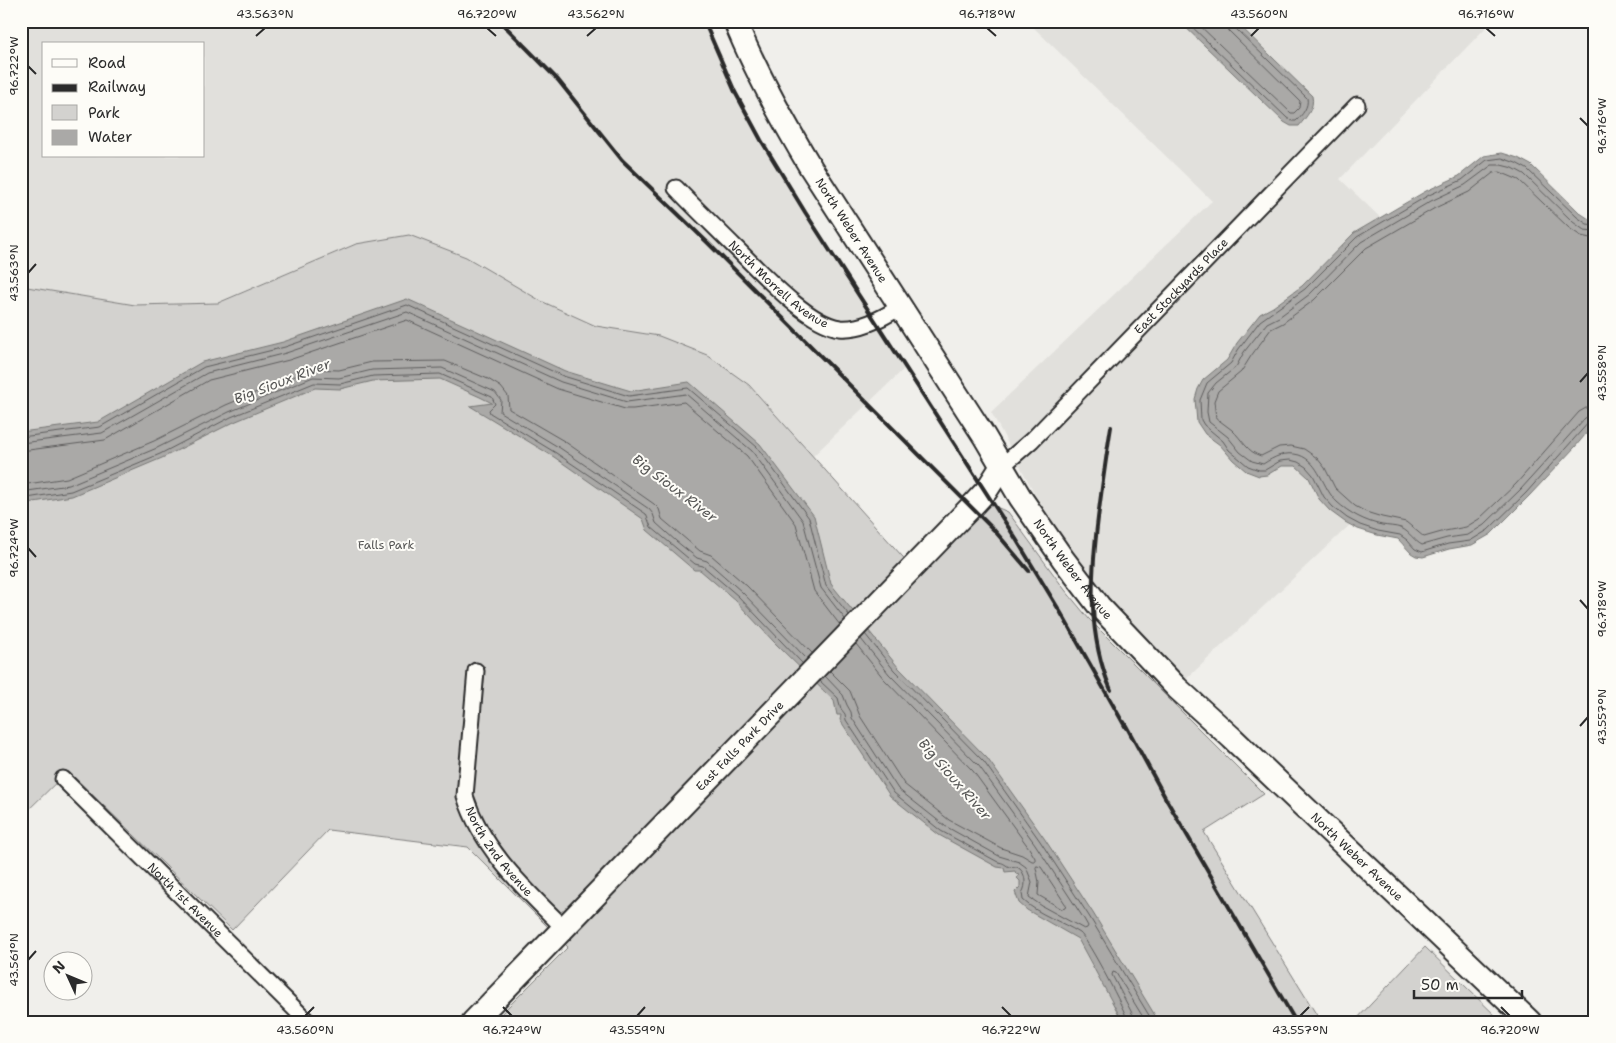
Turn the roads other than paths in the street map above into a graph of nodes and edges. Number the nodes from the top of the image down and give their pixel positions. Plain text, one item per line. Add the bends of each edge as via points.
1 (735, 21) edge
2 (1357, 105) dead end
3 (676, 188) dead end
4 (900, 307) junction
5 (1002, 466) junction
6 (476, 671) dead end
7 (62, 779) dead end
8 (564, 928) junction
9 (308, 1022) edge
10 (473, 1022) edge
11 (1530, 1022) edge

1 - 4 street, North Weber Avenue via 788,128
2 - 5 street, East Stockyards Place via 1032,440
3 - 4 street, North Morrell Avenue via 776,287 828,325 840,328 868,324
4 - 5 street, North Weber Avenue
5 - 8 street, East Falls Park Drive via 986,491
5 - 11 street, North Weber Avenue via 1062,559 1120,629 1177,688
6 - 8 street, North 2nd Avenue via 465,796 470,811 511,875
7 - 9 street, North 1st Avenue
8 - 10 street, East Falls Park Drive

